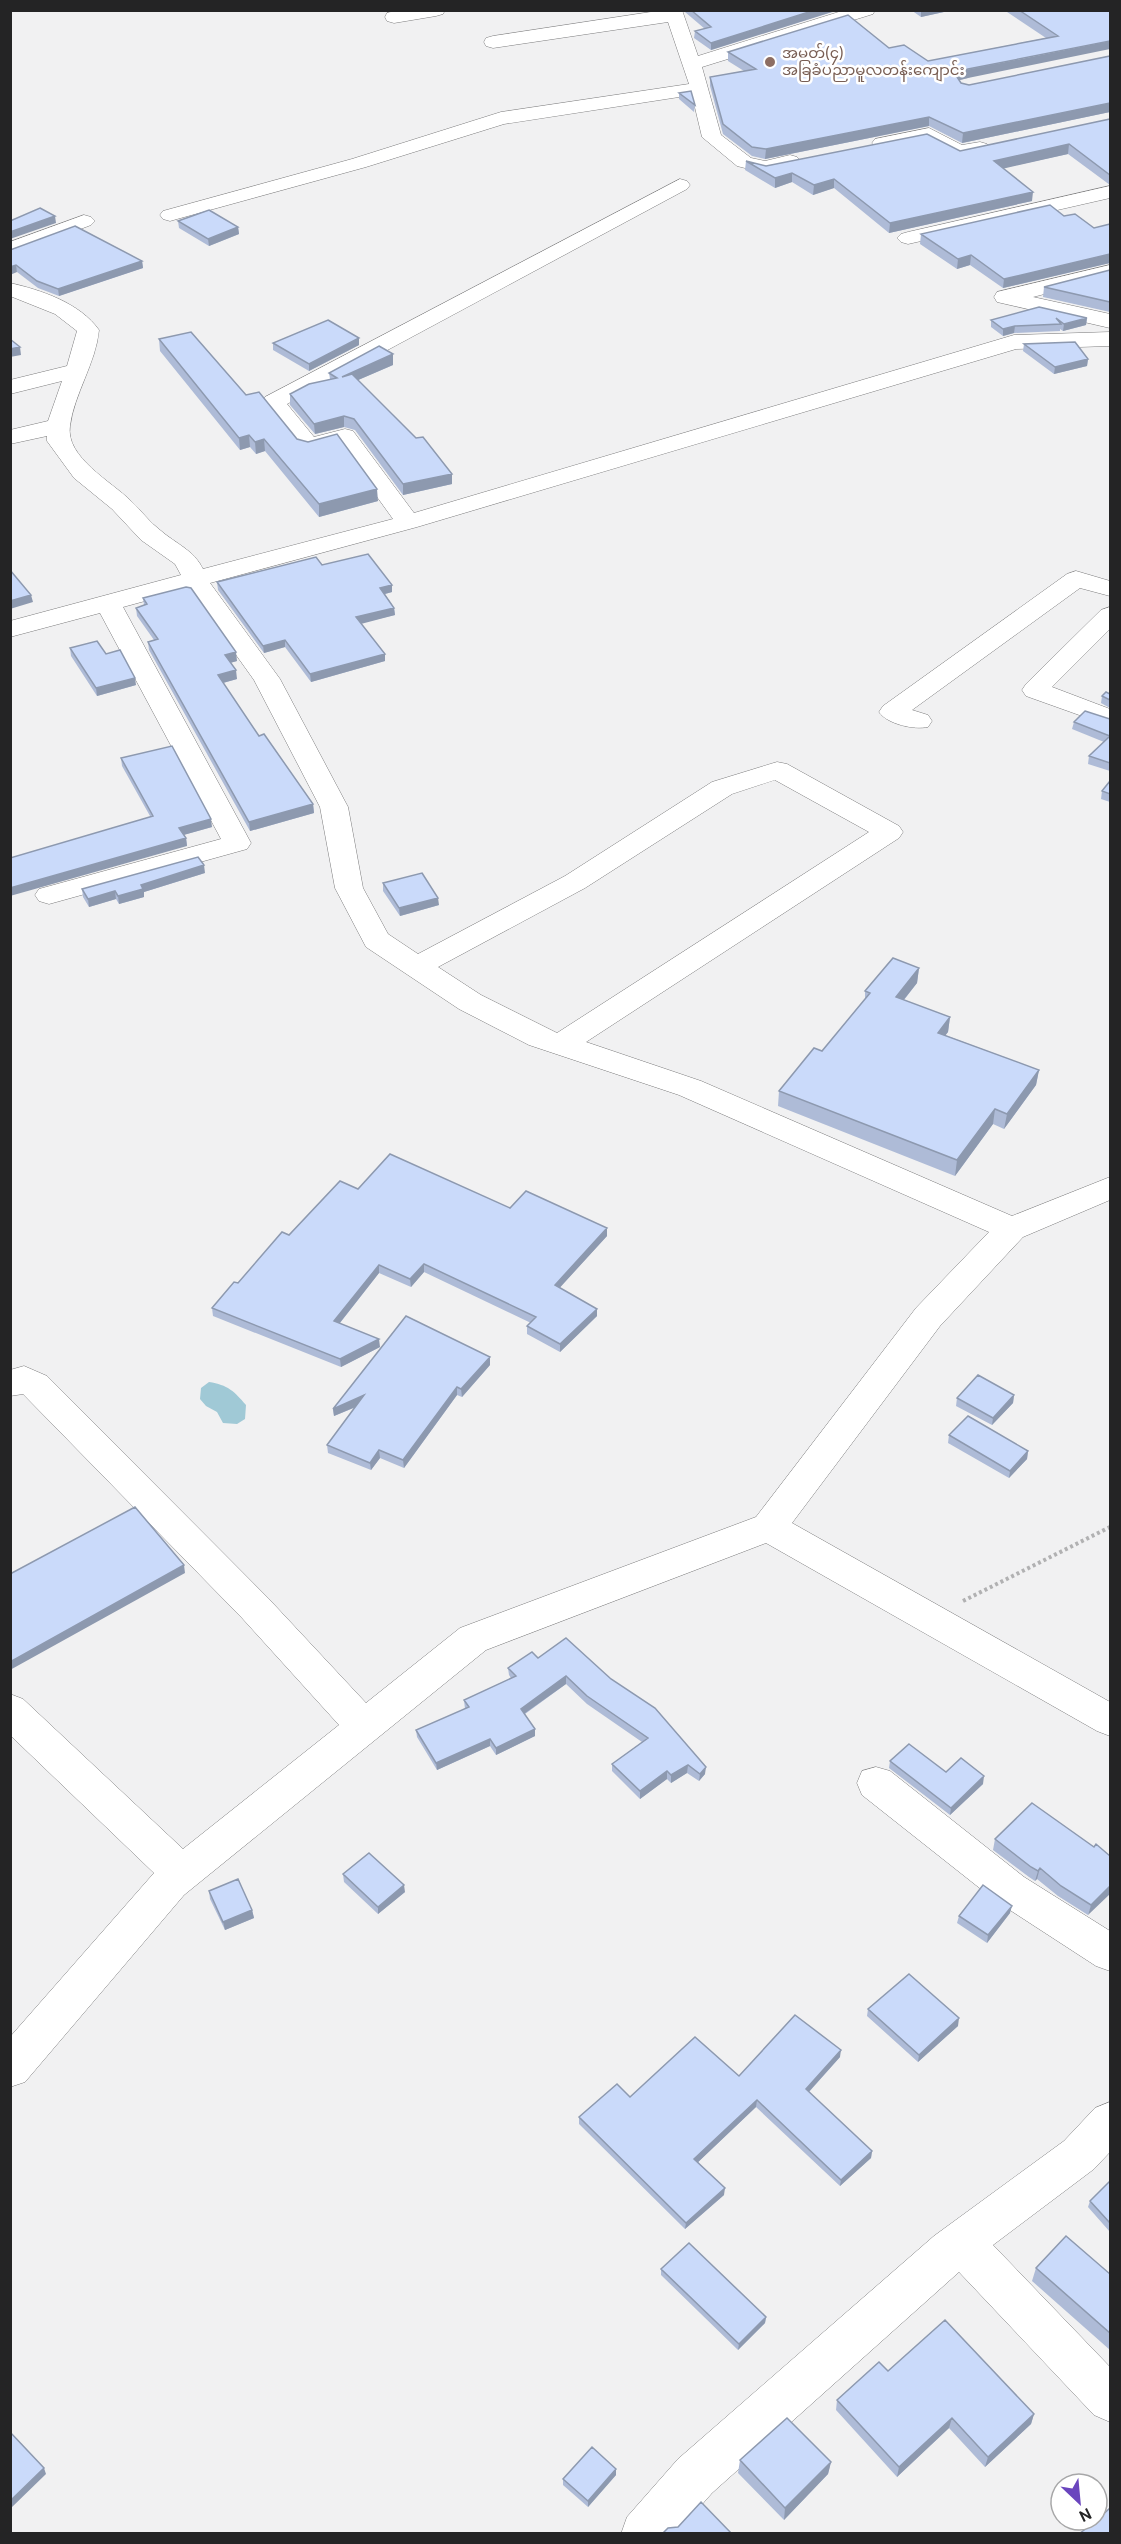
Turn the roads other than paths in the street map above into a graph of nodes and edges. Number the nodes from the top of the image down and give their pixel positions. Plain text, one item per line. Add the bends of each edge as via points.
1 (436, 10) edge
2 (867, 10) edge
3 (674, 13) edge
4 (394, 18) dead end
5 (493, 42) dead end
6 (692, 64) junction
7 (700, 88) junction
8 (994, 145) edge
9 (859, 148) edge
10 (812, 157) edge
11 (680, 185) dead end
12 (1110, 192) edge
13 (170, 215) dead end
14 (84, 221) dead end
15 (908, 238) dead end
16 (10, 250) edge
17 (1110, 271) edge
18 (10, 289) edge
19 (1110, 321) edge
20 (1110, 339) edge
21 (78, 370) junction
22 (10, 387) edge
23 (58, 426) junction
24 (10, 437) edge
25 (408, 522) junction
26 (195, 579) junction
27 (1110, 589) edge
28 (108, 603) junction
29 (1110, 615) edge
30 (10, 629) edge
31 (1110, 718) edge
32 (919, 721) dead end
33 (50, 894) dead end
34 (416, 967) junction
35 (560, 1045) junction
36 (1110, 1188) edge
37 (1012, 1229) junction
38 (10, 1383) edge
39 (769, 1527) junction
40 (10, 1710) edge
41 (1110, 1720) edge
42 (364, 1727) junction
43 (876, 1783) dead end
44 (182, 1874) junction
45 (1110, 1953) edge
46 (10, 2068) edge
47 (1110, 2122) edge
48 (961, 2243) junction
49 (1110, 2399) edge
50 (644, 2534) edge

1 - 4 street
2 - 6 street
3 - 5 street
3 - 6 street
6 - 7 street
7 - 10 street via 712,137 744,162 765,166
7 - 13 street via 501,118 359,163
8 - 9 street via 958,152 929,134
11 - 25 street via 273,402 308,445 345,436
12 - 15 street
14 - 16 street
17 - 19 street via 1005,297
18 - 21 street via 40,299 82,322 88,330
20 - 25 street via 1014,342
21 - 22 street
21 - 23 street
23 - 24 street
23 - 26 street via 59,441 76,466 125,508 150,536 186,560
25 - 26 street
26 - 28 street
26 - 34 street via 267,679 334,807 349,888 376,940
27 - 32 street via 1076,579 891,712
28 - 30 street
28 - 33 street via 237,843
29 - 31 street via 1035,690
34 - 35 street via 470,1002
34 - 35 street via 575,882 722,788 777,770 889,832
35 - 37 street via 690,1088
36 - 37 street
37 - 39 street via 928,1317
38 - 42 street via 24,1378 34,1385 255,1608
39 - 41 street
39 - 42 street via 473,1639
40 - 44 street
42 - 44 street
43 - 45 street via 1010,1889
44 - 46 street via 170,1883
47 - 48 street via 1079,2155
48 - 49 street
48 - 50 street via 695,2476

